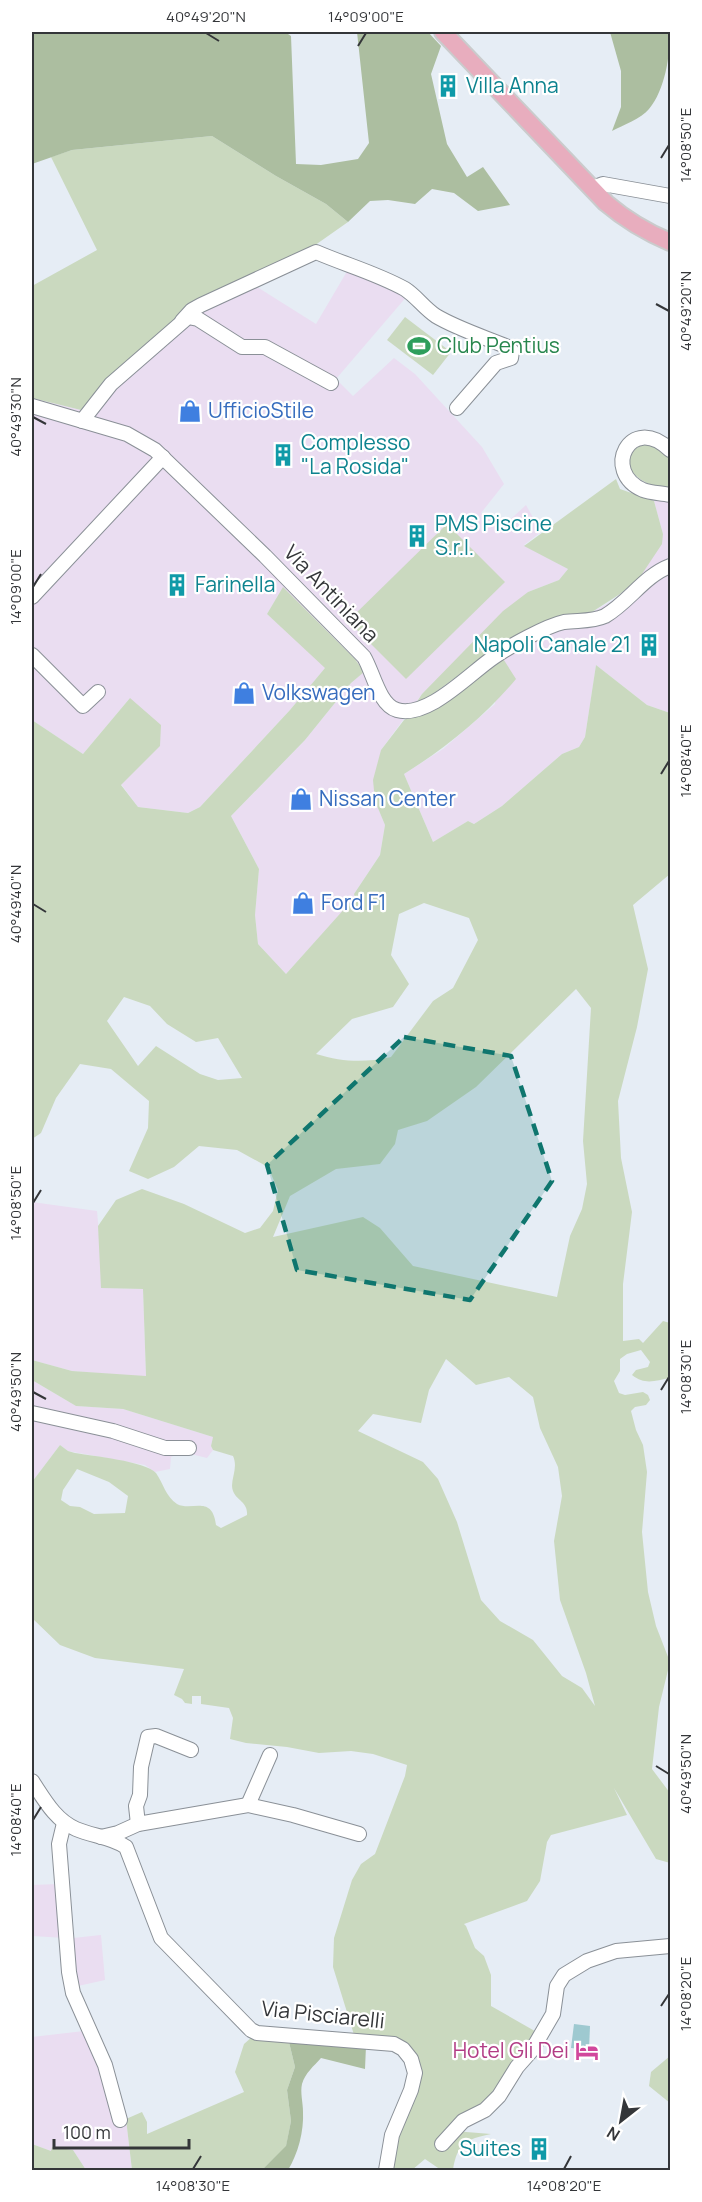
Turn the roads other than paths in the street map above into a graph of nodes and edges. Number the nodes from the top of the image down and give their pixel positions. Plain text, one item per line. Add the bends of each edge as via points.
1 (442, 32) edge
2 (592, 188) junction
3 (670, 196) edge
4 (670, 242) edge
5 (182, 321) junction
6 (331, 383) dead end
7 (32, 406) edge
8 (457, 408) dead end
9 (82, 421) junction
10 (670, 450) edge
11 (163, 457) junction
12 (670, 495) edge
13 (670, 566) edge
14 (32, 597) edge
15 (32, 656) edge
16 (98, 692) dead end
17 (32, 1413) edge
18 (189, 1448) dead end
19 (191, 1750) dead end
20 (270, 1755) dead end
21 (32, 1781) edge
22 (248, 1805) junction
23 (64, 1823) junction
24 (138, 1824) junction
25 (359, 1834) dead end
26 (101, 1837) junction
27 (670, 1946) edge
28 (120, 2120) dead end
29 (442, 2144) dead end
30 (386, 2170) edge

1 - 2 main road
2 - 3 street via 603,184
2 - 4 main road via 625,219
5 - 6 street via 188,317 198,319 242,347 266,347
5 - 8 street via 201,305 316,252 383,278 408,291 437,316 508,346 511,358 496,363
5 - 9 street via 111,384
7 - 9 street, Via Antiniana
9 - 11 street, Via Antiniana via 127,434
10 - 12 street via 653,438 636,439 626,447 622,461 625,474 640,489
11 - 13 street, Via Antiniana via 364,657 380,694 399,711 416,711 433,702 495,656 534,635 563,622 603,617
11 - 14 street
15 - 16 street via 83,706
17 - 18 street via 113,1431 165,1448
19 - 24 street via 156,1736 148,1737 141,1767 141,1795 136,1806
20 - 22 street
21 - 23 street
22 - 24 street
22 - 25 street
23 - 26 street, Via Pisciarelli
23 - 28 street via 59,1844 69,1972 73,1993 105,2065
24 - 26 street
26 - 30 street, Via Pisciarelli via 126,1847 160,1938 251,2030 394,2044 403,2049 414,2066 414,2081 392,2135
27 - 29 street via 616,1951 587,1961 564,1975 557,1986 553,2014 499,2096 463,2121

